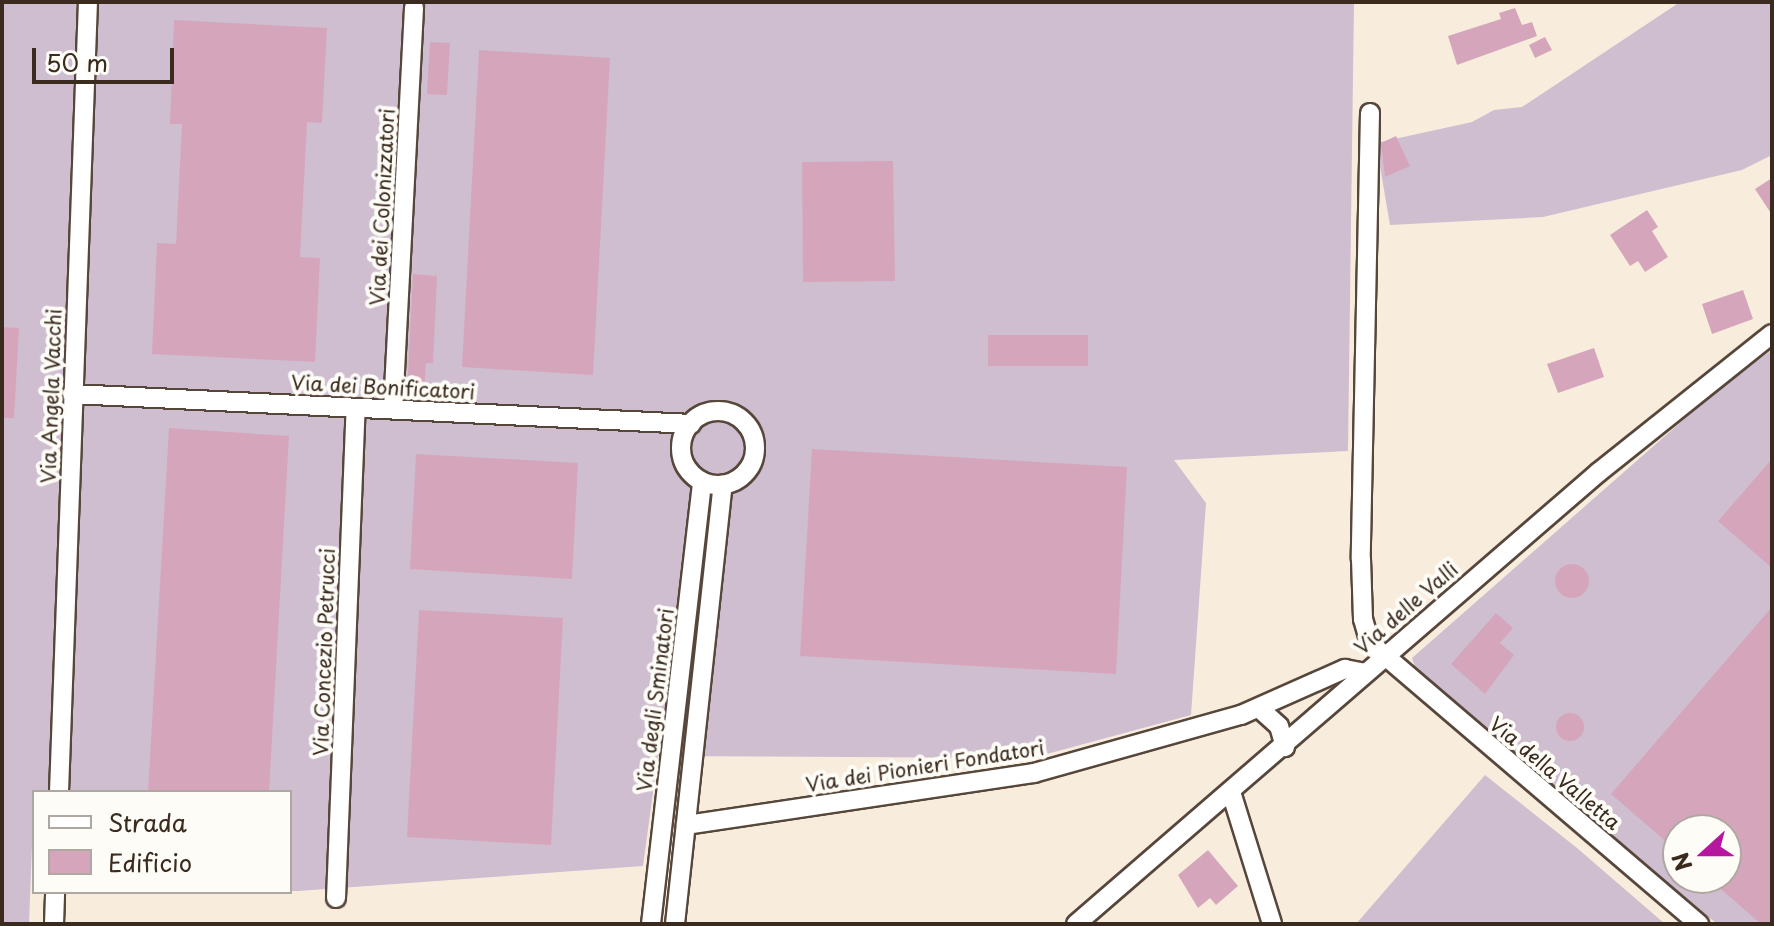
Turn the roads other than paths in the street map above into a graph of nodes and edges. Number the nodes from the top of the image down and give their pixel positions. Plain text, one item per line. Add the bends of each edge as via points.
1 (88, 2) edge
2 (414, 8) dead end
3 (1370, 113) dead end
4 (1772, 334) edge
5 (72, 394) junction
6 (356, 408) junction
7 (393, 409) junction
8 (691, 424) junction
9 (702, 482) junction
10 (723, 485) junction
11 (1383, 656) junction
12 (1365, 673) junction
13 (1260, 709) junction
14 (1285, 747) junction
15 (59, 790) edge
16 (1231, 792) junction
17 (686, 825) junction
18 (55, 894) edge
19 (336, 898) dead end
20 (54, 924) edge
21 (651, 924) edge
22 (675, 924) edge
23 (1076, 924) edge
24 (1272, 924) edge
25 (1699, 924) edge

1 - 5 street, Via Angela Vacchi
2 - 7 street, Via dei Colonizzatori
3 - 11 street via 1361,600 1370,643
4 - 11 street, Via delle Valli
5 - 6 street, Via dei Bonificatori
5 - 15 street, Via Angela Vacchi
6 - 7 street, Via dei Bonificatori
6 - 19 street, Via Concezio Petrucci
7 - 8 street, Via dei Bonificatori
8 - 9 street via 682,455
8 - 10 street via 701,416 725,412 737,417 753,437 752,462 736,481
9 - 10 street
9 - 21 street, Via degli Sminatori
10 - 17 street
11 - 12 street, Via delle Valli
11 - 25 street, Via della Valletta
12 - 13 street, Via dei Pionieri Fondatori via 1345,669
12 - 14 street, Via delle Valli
13 - 14 street via 1279,726
13 - 17 street, Via dei Pionieri Fondatori via 1009,778
14 - 16 street, Via delle Valli
16 - 23 street, Via delle Valli
16 - 24 street
17 - 22 street
18 - 20 street

